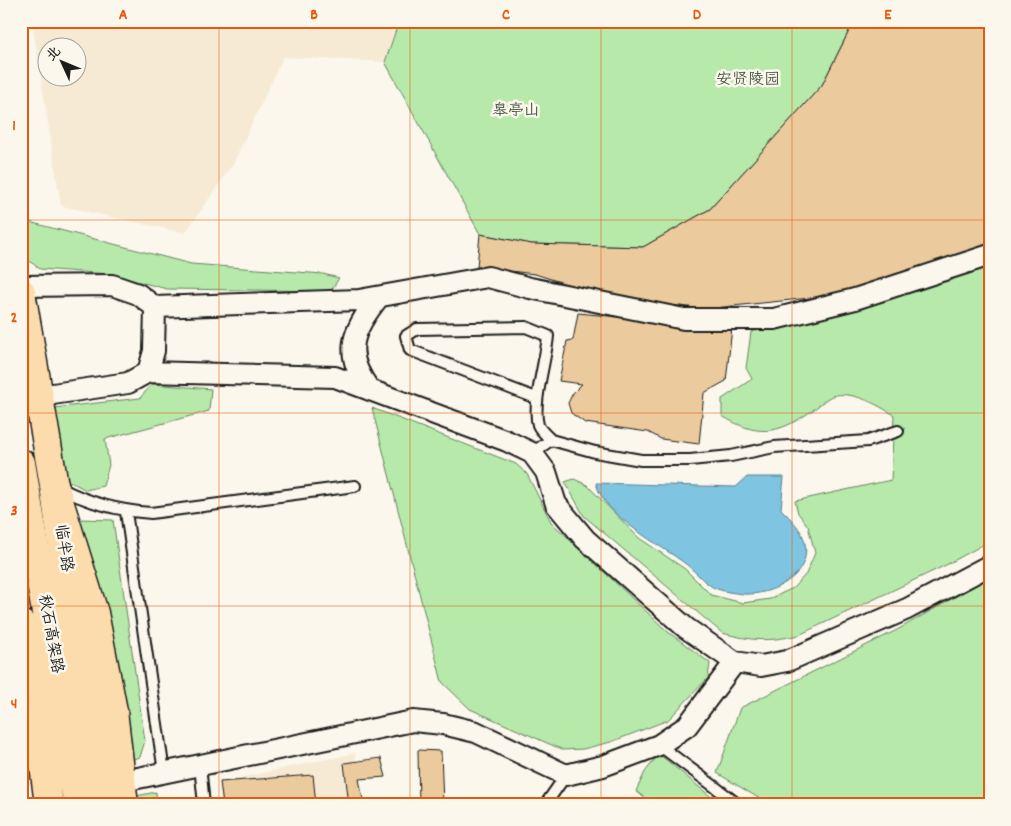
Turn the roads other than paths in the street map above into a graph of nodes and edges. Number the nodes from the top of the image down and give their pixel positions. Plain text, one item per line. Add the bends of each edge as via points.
1 (990, 255) edge
2 (21, 286) edge
3 (21, 292) edge
4 (378, 297) junction
5 (155, 307) junction
6 (148, 372) junction
7 (370, 390) junction
8 (39, 396) junction
9 (536, 398) junction
10 (898, 431) dead end
11 (551, 440) junction
12 (532, 453) junction
13 (22, 472) edge
14 (54, 485) junction
15 (355, 486) dead end
16 (126, 512) junction
17 (990, 565) edge
18 (21, 624) edge
19 (735, 662) junction
20 (659, 745) junction
21 (200, 765) junction
22 (164, 772) junction
23 (566, 775) junction
24 (91, 800) edge
25 (49, 805) edge
26 (124, 805) edge
27 (204, 805) edge
28 (545, 805) edge
29 (739, 805) edge

1 - 4 street via 855,300 774,319 684,319 488,278
2 - 5 street via 112,285 138,294
3 - 8 main road, 临半路
4 - 5 street
4 - 7 street via 362,318 353,359 357,374
5 - 6 street via 154,351
6 - 7 street via 335,377
6 - 8 street via 128,383
7 - 12 street
8 - 14 main road, 临半路
9 - 9 lane via 548,336 526,327 417,329 406,336 410,350
9 - 11 lane via 539,426
10 - 11 lane via 868,441 774,447 690,460 641,460
11 - 12 lane
12 - 19 street via 546,472 556,504 585,539 686,628
13 - 24 main road, 秋石高架路
14 - 16 lane via 86,501
14 - 24 main road, 临半路
14 - 26 main road via 94,613 113,711
15 - 16 lane via 151,513
16 - 22 lane
17 - 19 street via 907,609 787,661 761,666
18 - 25 main road, 秋石高架路
19 - 20 street via 687,726
20 - 23 street via 603,766
20 - 29 lane
21 - 22 street
21 - 23 street via 413,721 476,732
21 - 27 lane
22 - 24 street
23 - 28 lane

